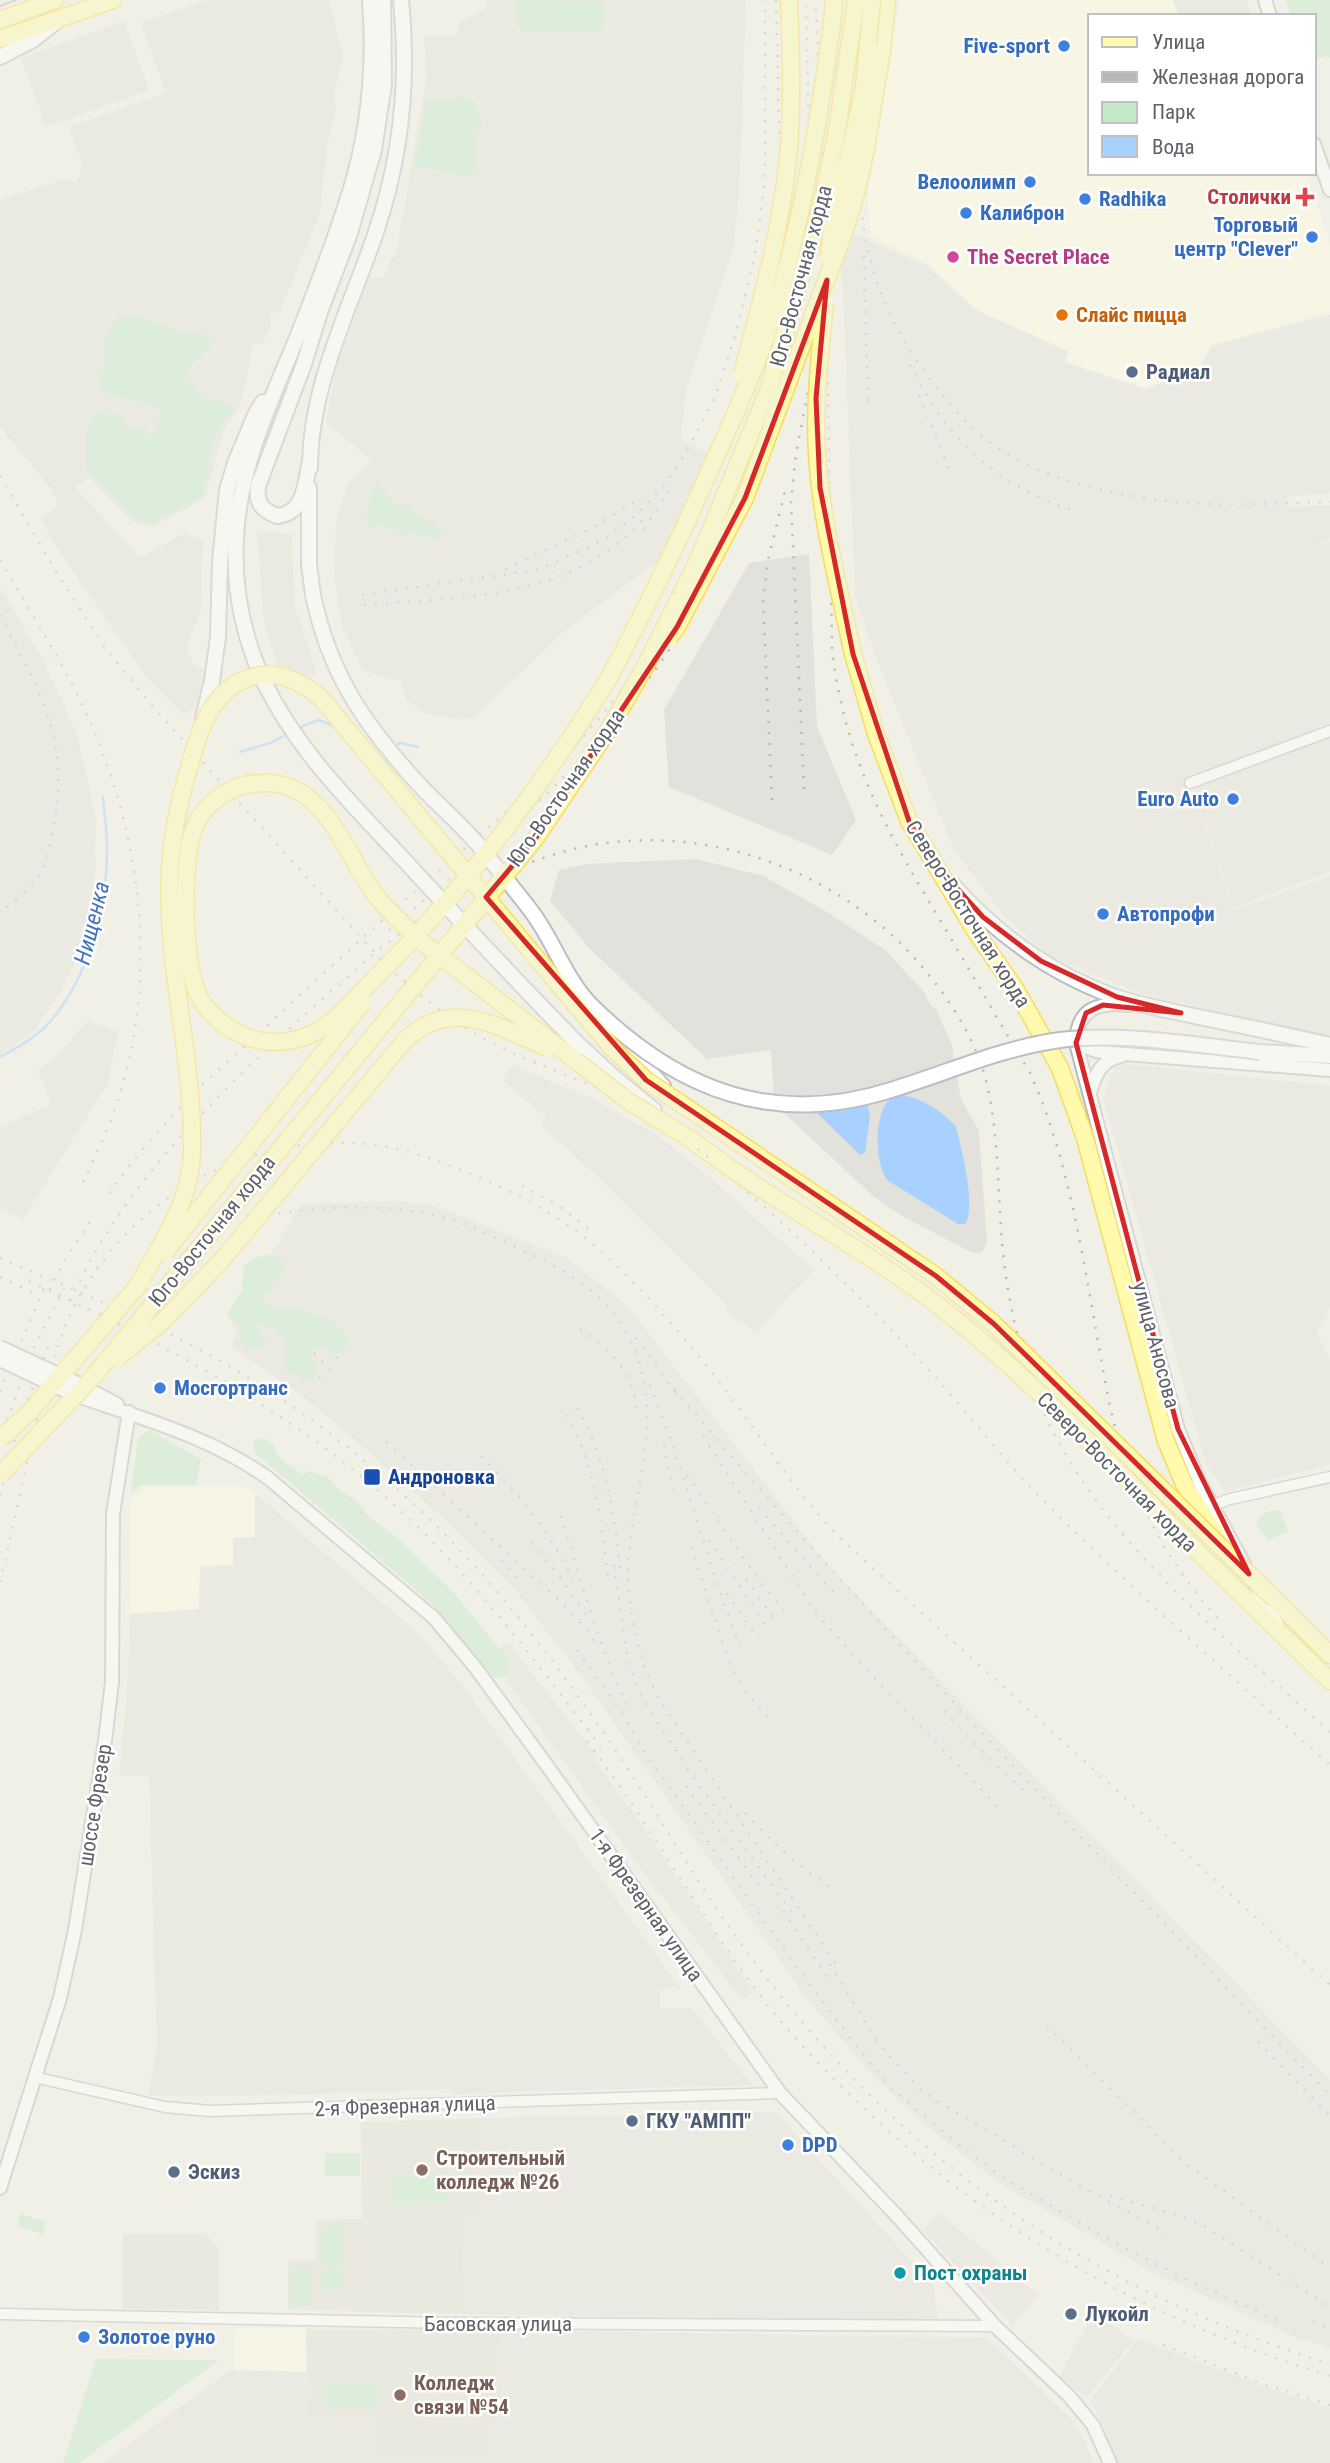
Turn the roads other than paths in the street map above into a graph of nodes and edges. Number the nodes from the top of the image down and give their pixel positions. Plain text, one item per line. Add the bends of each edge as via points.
1 (33, 0) edge
2 (55, 0) edge
3 (113, 0) edge
4 (369, 0) edge
5 (383, 0) edge
6 (401, 0) edge
7 (789, 0) edge
8 (834, 0) edge
9 (856, 0) edge
10 (872, 0) edge
11 (887, 0) edge
12 (60, 19) junction
13 (1, 20) edge
14 (0, 39) edge
15 (0, 57) edge
16 (1316, 150) edge
17 (1330, 190) edge
18 (350, 233) junction
19 (304, 320) junction
20 (282, 374) junction
21 (724, 438) junction
22 (310, 461) junction
23 (645, 667) junction
24 (201, 727) junction
25 (1330, 731) edge
26 (1190, 783) dead end
27 (932, 861) junction
28 (397, 956) junction
29 (591, 1005) junction
30 (1181, 1013) junction
31 (1076, 1043) junction
32 (1330, 1045) edge
33 (1135, 1054) junction
34 (1330, 1056) edge
35 (570, 1057) junction
36 (1330, 1070) edge
37 (1089, 1093) junction
38 (699, 1117) junction
39 (687, 1137) junction
40 (135, 1290) junction
41 (0, 1347) edge
42 (0, 1360) edge
43 (93, 1377) junction
44 (75, 1389) junction
45 (129, 1412) junction
46 (0, 1438) edge
47 (0, 1475) edge
48 (1330, 1477) edge
49 (1212, 1506) junction
50 (1229, 1554) junction
51 (1255, 1584) junction
52 (1330, 1656) edge
53 (1330, 1680) edge
54 (34, 2077) junction
55 (779, 2093) junction
56 (0, 2188) edge
57 (0, 2314) edge
58 (995, 2326) junction
59 (1110, 2463) edge

1 - 13 main road
2 - 13 main road
3 - 12 main road
4 - 19 main road via 371,80 361,146 349,194
5 - 18 main road via 385,61 380,116
6 - 22 main road via 404,71 397,150 376,231 327,369 316,409
7 - 21 main road, bridge via 788,159 759,309
8 - 21 main road, Северо-Восточная хорда, bridge via 811,163 793,242 762,347
9 - 23 main road, Юго-Восточная хорда, bridge via 823,201 772,379 696,565
10 - 27 main road, Северо-Восточная хорда, bridge via 864,88 831,235 816,398 817,452 826,528 853,654 876,734 909,821
11 - 23 main road, bridge via 856,193 778,415 717,554 677,627
12 - 14 main road
12 - 15 main road
16 - 17 street
18 - 19 main road
18 - 22 main road via 258,486 262,508 276,516 298,507
19 - 20 main road
20 - 24 main road, bridge via 256,413 235,463 223,511 218,637
20 - 39 main road, bridge via 251,461 236,535 235,567 247,639 275,705 311,757 500,964 616,1079
21 - 28 main road, Северо-Восточная хорда, bridge via 676,547 606,683 524,806
22 - 29 main road, Северо-Восточная хорда, bridge via 313,595 326,649 354,704 392,754 481,848 535,916
23 - 43 main road, Юго-Восточная хорда, bridge via 535,839
24 - 38 main road, Северо-Восточная хорда, bridge via 227,689 245,679 264,674 303,682 614,1050 646,1080
24 - 40 main road, Северо-Восточная хорда, bridge via 180,797 170,872 171,930 192,1151 177,1214
25 - 26 street
27 - 30 main road via 983,917 1041,961 1117,997
27 - 50 main road, Северо-Восточная хорда, bridge via 1016,990 1060,1068 1085,1138 1166,1441 1184,1484
28 - 35 main road, Северо-Восточная хорда, bridge via 314,1034 269,1043 242,1037 218,1020 199,997 190,971 187,938 187,862 201,813 235,787 274,783 297,789 330,821 375,894 400,923
28 - 40 main road, Юго-Восточная хорда, bridge
29 - 34 main road, bridge via 685,1075 744,1099 782,1104 870,1097 1018,1048 1061,1040 1137,1040
29 - 38 main road, Северо-Восточная хорда, bridge via 669,1093
30 - 31 street via 1103,1004 1086,1013
30 - 32 main road
31 - 33 street via 1096,1051
31 - 37 street, улица Аносова
33 - 36 street
33 - 37 street via 1107,1062 1098,1070
35 - 39 main road, Северо-Восточная хорда, bridge via 628,1101
35 - 43 main road, bridge via 475,1018 445,1017 417,1029 221,1261 161,1323
37 - 49 street, улица Аносова via 1178,1429
38 - 50 main road, Северо-Восточная хорда, bridge via 879,1235 995,1324
39 - 53 main road, Северо-Восточная хорда, bridge via 923,1294 980,1340
40 - 46 main road, Юго-Восточная хорда, bridge via 28,1414
41 - 44 street, bridge
42 - 44 street, bridge
43 - 47 main road, Юго-Восточная хорда, bridge
44 - 45 street, 1-я Фрезерная улица
45 - 54 street, шоссе Фрезер via 114,1506 112,1682 105,1741 72,1944
45 - 55 street, 1-я Фрезерная улица via 251,1465 434,1618 532,1745
48 - 49 street
49 - 51 street, улица Аносова
50 - 52 main road, Северо-Восточная хорда, bridge
51 - 52 street, улица Аносова
51 - 53 street, улица Аносова via 1278,1625
54 - 55 street, 2-я Фрезерная улица via 164,2107 210,2111
54 - 56 street, шоссе Фрезер
55 - 58 street, 1-я Фрезерная улица
57 - 58 street, Басовская улица via 450,2323
58 - 59 street, 1-я Фрезерная улица via 1083,2412

